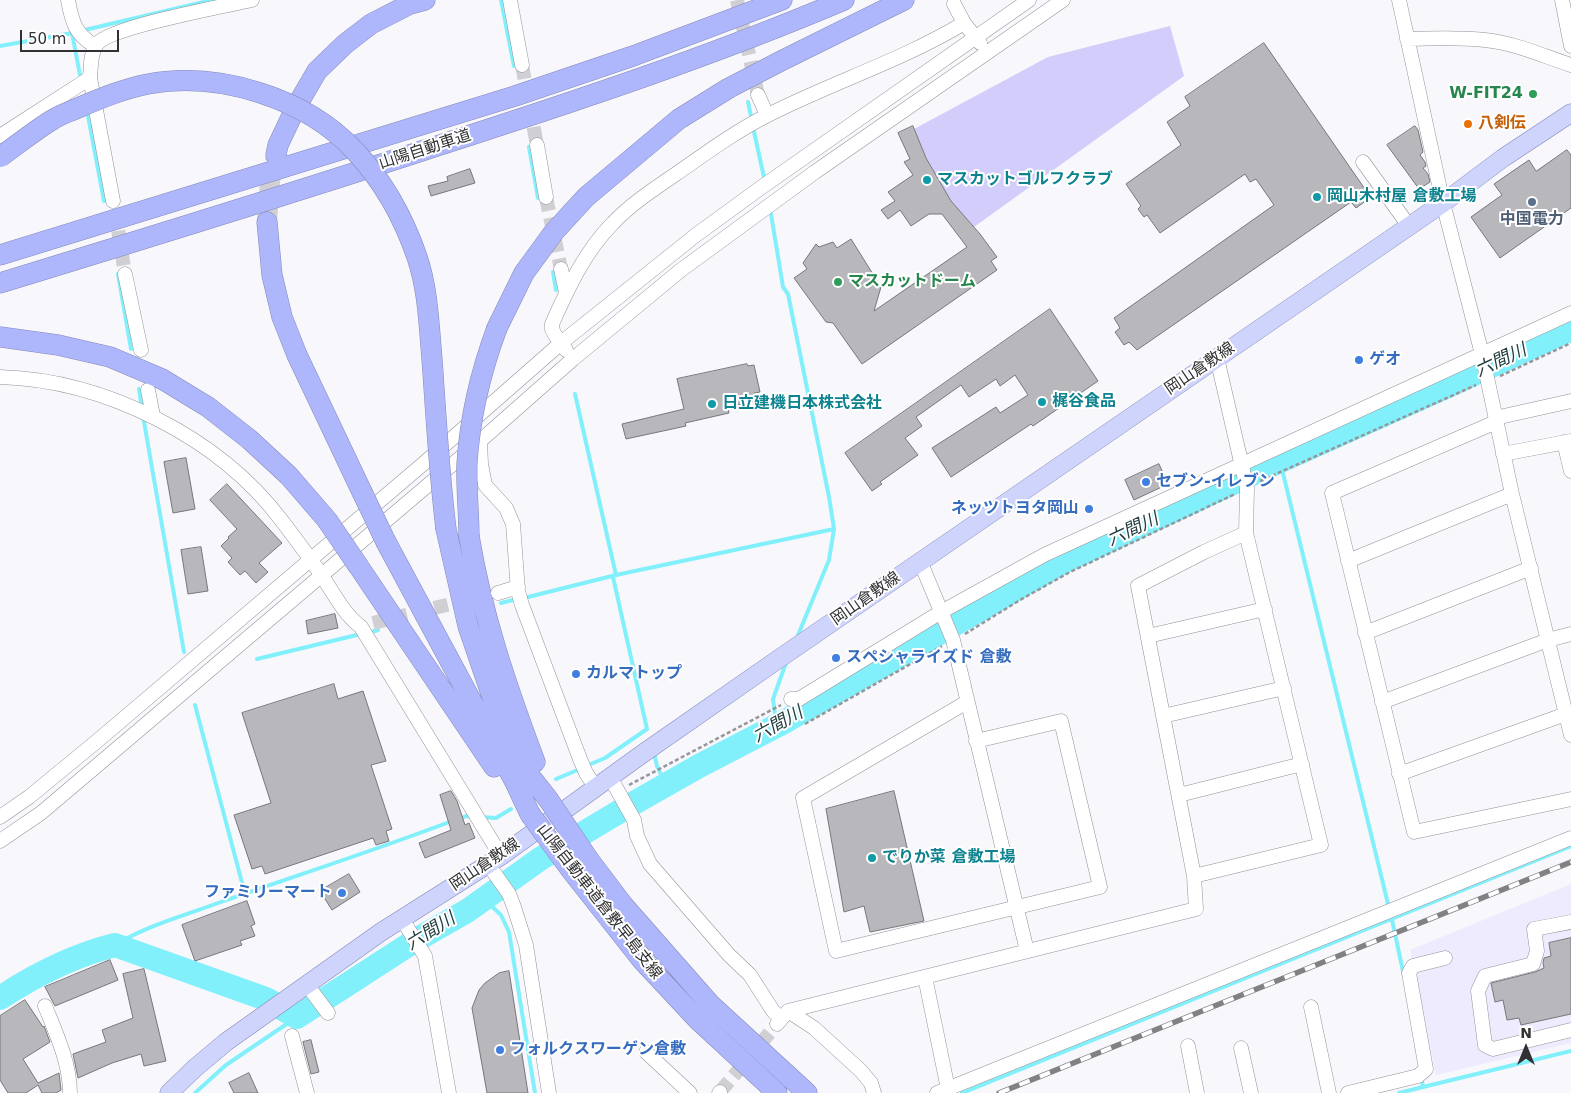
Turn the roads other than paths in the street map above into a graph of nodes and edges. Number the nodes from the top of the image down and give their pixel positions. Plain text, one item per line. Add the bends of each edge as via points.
1 (68, 0) edge
2 (252, 0) edge
3 (425, 0) edge
4 (510, 0) edge
5 (782, 0) edge
6 (844, 0) edge
7 (904, 0) edge
8 (1029, 0) edge
9 (1062, 0) edge
10 (1399, 0) edge
11 (1562, 0) edge
12 (954, 4) dead end
13 (964, 23) junction
14 (976, 38) junction
15 (1408, 38) junction
16 (95, 46) junction
17 (1571, 46) edge
18 (987, 53) junction
19 (522, 65) tunnel mouth
20 (1571, 65) edge
21 (90, 78) junction
22 (758, 95) tunnel mouth
23 (1571, 113) edge
24 (758, 121) junction
25 (0, 136) edge
26 (537, 145) tunnel mouth
27 (276, 155) tunnel mouth
28 (0, 157) edge
29 (1363, 162) dead end
30 (546, 197) tunnel mouth
31 (113, 201) tunnel mouth
32 (1443, 203) junction
33 (267, 222) tunnel mouth
34 (1409, 226) junction
35 (0, 255) edge
36 (561, 269) tunnel mouth
37 (126, 274) tunnel mouth
38 (0, 283) edge
39 (566, 292) junction
40 (1571, 313) edge
41 (0, 337) edge
42 (561, 344) junction
43 (141, 350) dead end
44 (1217, 358) junction
45 (1482, 358) junction
46 (573, 359) junction
47 (0, 377) edge
48 (148, 390) dead end
49 (1571, 402) edge
50 (146, 413) junction
51 (1495, 420) junction
52 (480, 441) junction
53 (1568, 442) edge
54 (1503, 454) junction
55 (1242, 465) junction
56 (1571, 471) edge
57 (1512, 494) junction
58 (1246, 533) junction
59 (310, 558) junction
60 (920, 562) junction
61 (1348, 562) junction
62 (1531, 568) junction
63 (322, 575) junction
64 (518, 589) junction
65 (498, 593) dead end
66 (1265, 609) junction
67 (942, 615) junction
68 (1365, 633) junction
69 (1571, 634) edge
70 (1148, 636) junction
71 (1548, 640) junction
72 (1284, 688) junction
73 (786, 702) road end
74 (967, 702) junction
75 (1382, 702) junction
76 (1567, 711) edge
77 (1163, 716) junction
78 (1571, 735) edge
79 (976, 741) junction
80 (1302, 764) junction
81 (1399, 774) junction
82 (612, 789) junction
83 (1179, 795) junction
84 (548, 799) junction
85 (1571, 799) edge
86 (530, 814) junction
87 (0, 817) edge
88 (1571, 838) edge
89 (0, 842) edge
90 (494, 864) junction
91 (1194, 876) junction
92 (1017, 907) junction
93 (1571, 922) edge
94 (405, 924) junction
95 (1027, 951) junction
96 (1445, 958) dead end
97 (925, 977) junction
98 (310, 989) junction
99 (44, 1006) dead end
100 (1312, 1008) dead end
101 (328, 1013) dead end
102 (782, 1018) junction
103 (1571, 1030) edge
104 (292, 1036) dead end
105 (1188, 1046) dead end
106 (1241, 1048) dead end
107 (646, 1052) dead end
108 (942, 1091) edge
109 (70, 1093) edge
110 (165, 1093) edge
111 (307, 1093) edge
112 (449, 1093) edge
113 (549, 1093) edge
114 (690, 1093) edge
115 (776, 1093) edge
116 (807, 1093) edge
117 (874, 1093) edge
118 (1198, 1093) edge
119 (1251, 1093) edge
120 (1329, 1093) edge
121 (1348, 1093) edge

1 - 16 street via 72,20 83,38
2 - 16 street via 127,29 103,38
3 - 27 highway via 371,24 318,71 296,107
4 - 19 street
5 - 35 highway, 山陽自動車道 via 634,56 515,96
6 - 38 highway, 山陽自動車道 via 590,97 240,210
7 - 84 highway, bridge via 729,88 679,119 586,197 554,232 524,273 497,328 485,360 473,414 467,464 469,536 487,624
8 - 14 street
9 - 18 street
10 - 15 street
11 - 17 street
12 - 13 street
13 - 14 street
13 - 24 street
14 - 18 street
14 - 42 street via 696,235
15 - 20 street via 1486,40 1513,45
15 - 32 street
16 - 21 street
18 - 46 street via 681,270
21 - 25 street
21 - 31 street
22 - 24 street
23 - 32 main road, 岡山倉敷線
24 - 39 street via 651,192 613,223 585,258
26 - 30 street
28 - 84 highway, bridge via 53,119 102,97 148,84 192,81 226,84 280,100 310,115 355,151 390,199 417,258 430,332 441,493 468,626 494,705 526,771
29 - 34 street
32 - 34 main road, 岡山倉敷線
32 - 45 street
33 - 86 highway, bridge via 272,275 282,317 297,355 386,542
34 - 44 main road, 岡山倉敷線
36 - 39 street
37 - 43 street
39 - 42 street via 552,324
40 - 45 street
41 - 86 highway, bridge via 58,345 110,357 162,379 208,407 249,439 289,476 327,520 507,787
42 - 46 street
42 - 59 street
44 - 55 street
44 - 60 main road, 岡山倉敷線
45 - 51 street
45 - 55 street
46 - 52 street
47 - 50 street via 59,383
48 - 50 street
49 - 51 street
50 - 59 street via 208,449 243,478 279,517
51 - 54 street
51 - 61 street via 1332,493
52 - 63 street
52 - 64 street via 485,484 506,508 513,524
53 - 54 street
53 - 56 street
54 - 57 street
55 - 58 street via 1247,488
55 - 67 street via 1044,555
57 - 61 street
57 - 62 street
58 - 66 street
58 - 70 street via 1138,586
59 - 63 street
59 - 87 street via 96,742
60 - 67 street
60 - 82 main road, 岡山倉敷線 via 652,747
61 - 68 street
62 - 68 street
62 - 71 street
63 - 89 street via 41,813
63 - 90 street via 350,619 365,628 481,823
64 - 65 street
64 - 82 street via 586,773
66 - 70 street
66 - 72 street
67 - 73 street via 799,699
67 - 74 street via 952,639
68 - 75 street
69 - 71 street
70 - 77 street
71 - 75 street
71 - 76 street
72 - 77 street
72 - 80 street
74 - 79 street
74 - 92 street via 803,798 836,950
75 - 81 street
76 - 78 street
76 - 81 street
77 - 83 street
79 - 92 street
79 - 92 street via 1061,721 1100,887
80 - 83 street
80 - 91 street via 1321,845
81 - 85 street via 1414,832
82 - 90 main road, 岡山倉敷線
82 - 102 street via 634,820 637,836 650,864 750,976 773,1011
83 - 91 street
84 - 116 highway, 山陽自動車道倉敷早島支線, bridge via 588,860 623,905 710,1004
86 - 115 highway, 山陽自動車道倉敷早島支線, bridge via 642,960 698,1020
88 - 108 street
90 - 94 main road, 岡山倉敷線
90 - 113 street via 509,894 526,945
91 - 95 street via 1196,909
92 - 95 street
93 - 103 street via 1534,929 1537,951 1533,964 1485,976 1478,992 1486,1044 1493,1049
94 - 98 main road, 岡山倉敷線
94 - 112 street via 425,956
95 - 97 street
96 - 121 street via 1413,966 1409,973 1422,1072
97 - 102 street
97 - 108 street
98 - 101 street
98 - 110 main road, 岡山倉敷線 via 288,998 226,1042
99 - 109 street via 62,1053
100 - 120 street
102 - 117 street via 814,1028 861,1071
104 - 111 street
105 - 118 street
106 - 119 street
107 - 114 street

